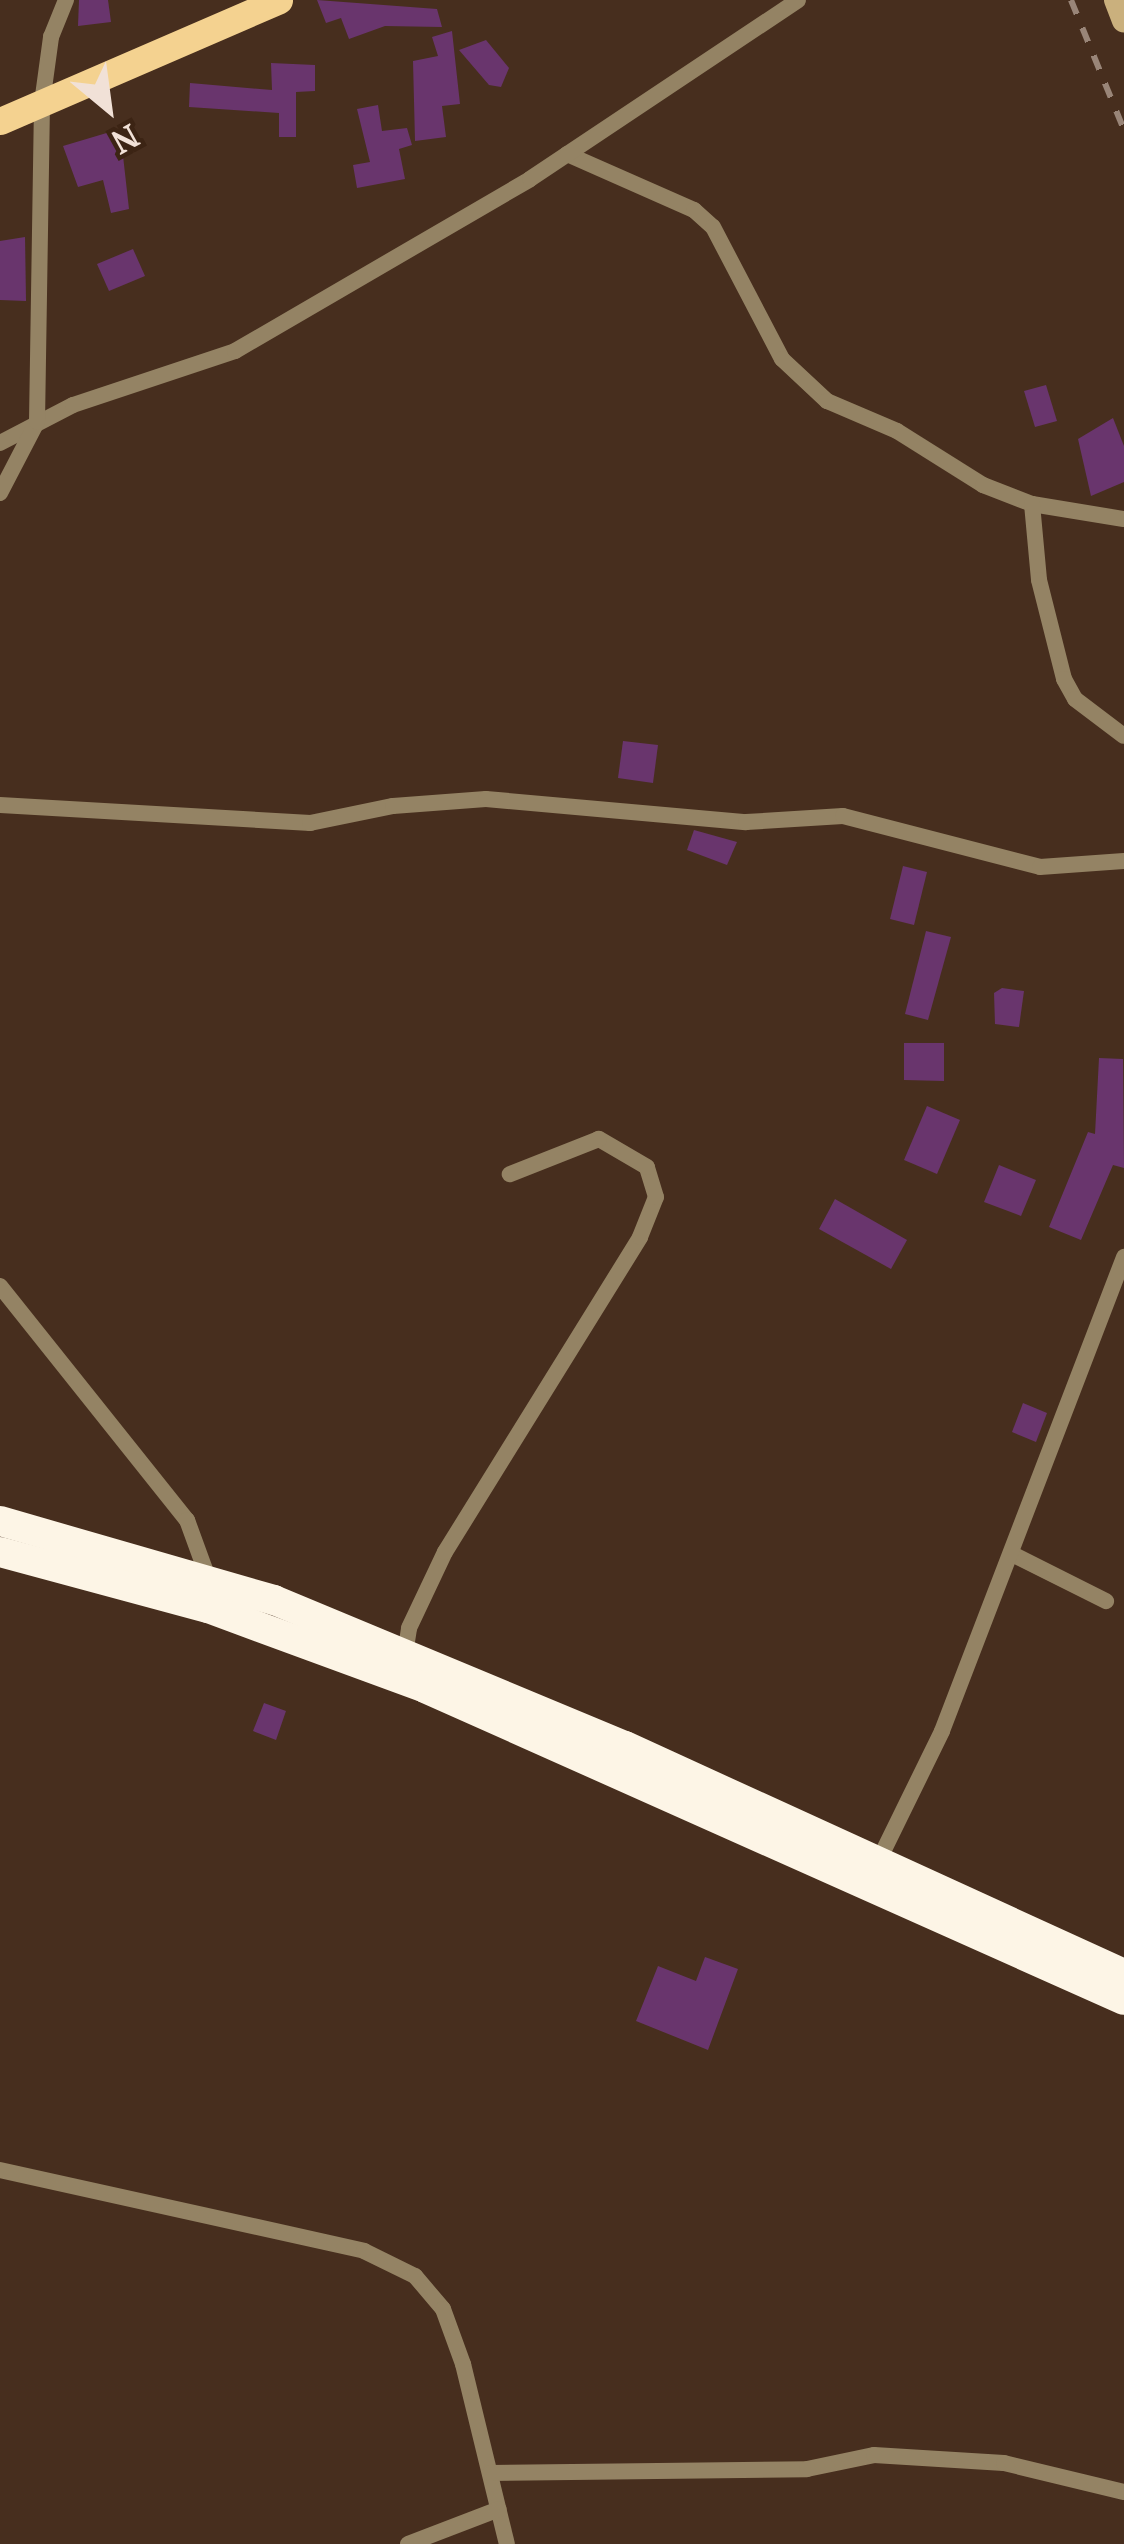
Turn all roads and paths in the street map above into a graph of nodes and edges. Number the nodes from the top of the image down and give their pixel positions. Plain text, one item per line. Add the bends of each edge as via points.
1 (66, 0) edge
2 (279, 0) edge
3 (799, 0) edge
4 (1116, 0) edge
5 (1124, 21) edge
6 (42, 103) junction
7 (0, 121) edge
8 (567, 154) junction
9 (37, 422) junction
10 (0, 443) edge
11 (0, 493) edge
12 (1031, 504) junction
13 (1124, 519) edge
14 (1124, 736) edge
15 (0, 806) edge
16 (1124, 861) edge
17 (510, 1174) dead end
18 (1124, 1257) edge
19 (0, 1286) edge
20 (0, 1521) edge
21 (0, 1552) edge
22 (1014, 1555) junction
23 (210, 1594) junction
24 (1106, 1601) dead end
25 (406, 1654) junction
26 (873, 1871) junction
27 (1124, 1974) edge
28 (1124, 2000) edge
29 (0, 2170) edge
30 (490, 2473) junction
31 (1124, 2492) edge
32 (499, 2510) junction
33 (408, 2544) edge
34 (507, 2544) edge

1 - 6 street via 51,37
2 - 6 main road
3 - 8 street
4 - 5 street
6 - 7 main road
6 - 9 street
8 - 9 street via 235,351
8 - 12 street via 694,210 713,227 782,359 827,401
9 - 10 street
9 - 11 street
12 - 13 street
12 - 14 street via 1039,580 1064,679 1075,699
15 - 16 street via 310,823 486,799 746,822 843,816 1040,867
17 - 25 street via 599,1139 646,1167 656,1197 640,1238 445,1552 409,1628
18 - 22 street
19 - 23 street via 187,1520
20 - 23 highway
21 - 23 highway
22 - 24 street
22 - 26 street
23 - 25 highway
23 - 26 highway
25 - 26 highway
26 - 27 highway
26 - 28 highway
29 - 30 street via 364,2251 399,2266 443,2309
30 - 31 street via 808,2469 874,2455 1004,2463
30 - 32 street
32 - 33 street
32 - 34 street

